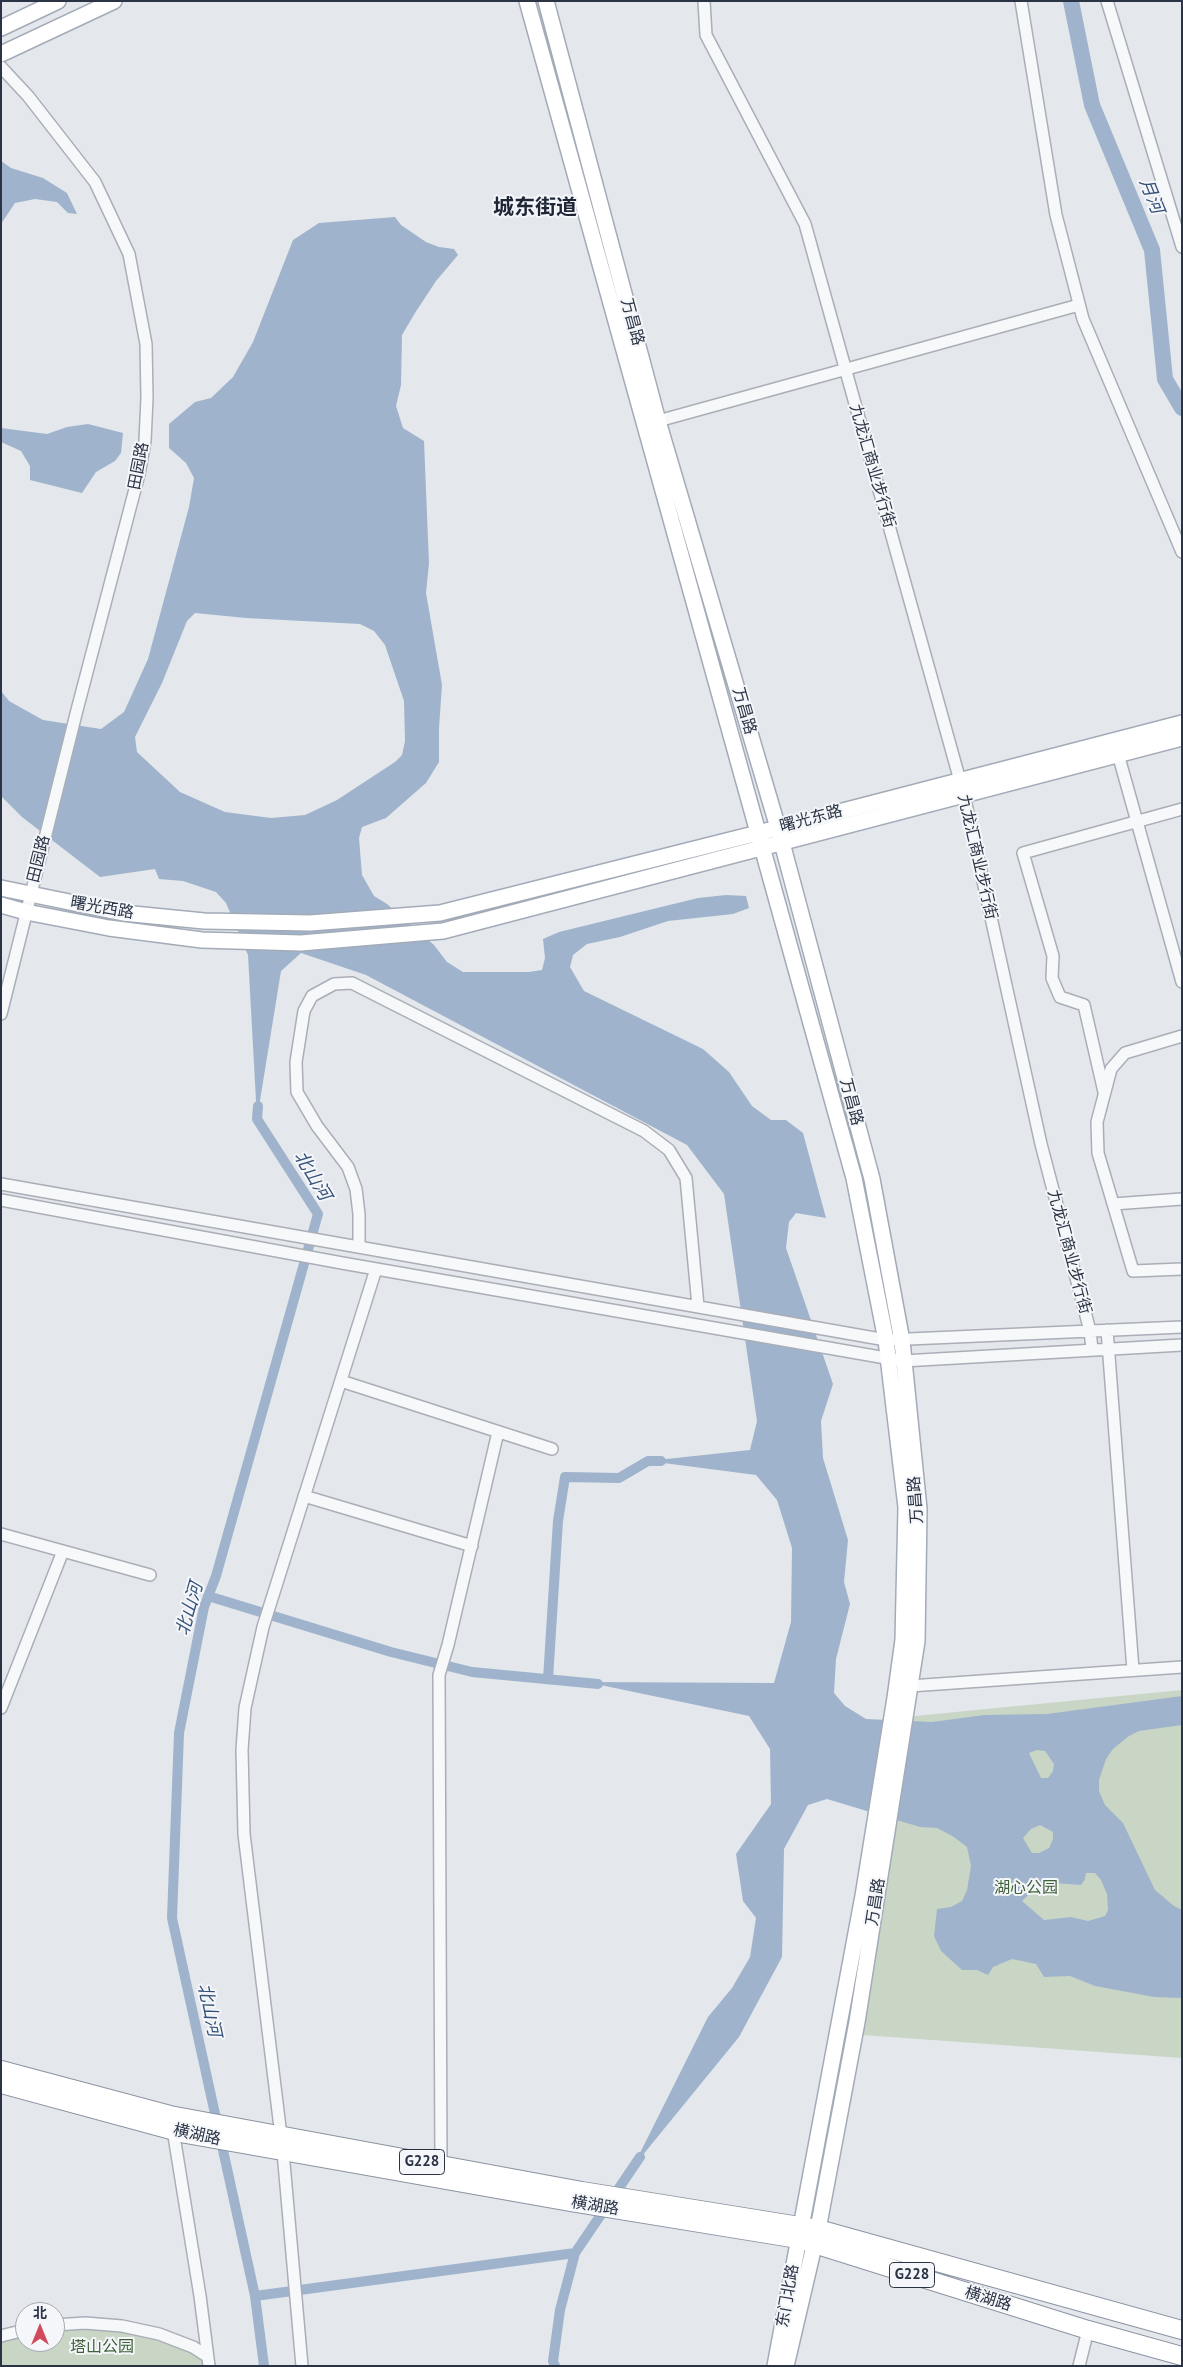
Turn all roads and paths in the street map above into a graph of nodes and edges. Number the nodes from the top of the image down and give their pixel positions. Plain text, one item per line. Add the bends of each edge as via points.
1 (58, 1) edge
2 (114, 1) edge
3 (527, 1) edge
4 (546, 1) edge
5 (704, 1) edge
6 (1021, 1) edge
7 (1107, 1) edge
8 (1, 28) edge
9 (1, 54) edge
10 (1, 67) edge
11 (1182, 247) edge
12 (1079, 305) junction
13 (845, 370) junction
14 (658, 421) junction
15 (1182, 552) edge
16 (1182, 723) edge
17 (1182, 738) edge
18 (1118, 754) junction
19 (961, 788) junction
20 (1182, 809) edge
21 (1137, 821) junction
22 (778, 828) junction
23 (758, 833) junction
24 (782, 843) junction
25 (763, 848) junction
26 (1, 888) edge
27 (30, 895) junction
28 (1, 905) edge
29 (26, 912) junction
30 (204, 921) joint
31 (202, 940) joint
32 (1182, 982) edge
33 (1, 1014) edge
34 (1182, 1036) edge
35 (1104, 1092) junction
36 (1, 1184) edge
37 (1182, 1199) edge
38 (1, 1200) edge
39 (1113, 1204) junction
40 (359, 1247) junction
41 (376, 1269) junction
42 (1182, 1269) edge
43 (698, 1306) junction
44 (1182, 1326) edge
45 (1107, 1330) junction
46 (1090, 1331) junction
47 (886, 1340) junction
48 (902, 1341) junction
49 (1182, 1344) edge
50 (1108, 1348) junction
51 (1092, 1349) junction
52 (887, 1359) junction
53 (903, 1361) junction
54 (341, 1382) junction
55 (498, 1432) junction
56 (552, 1449) dead end
57 (304, 1496) junction
58 (1, 1534) edge
59 (472, 1546) junction
60 (63, 1551) junction
61 (150, 1575) dead end
62 (1182, 1667) edge
63 (1133, 1670) junction
64 (910, 1686) junction
65 (901, 1700) junction
66 (1, 1708) edge
67 (1, 2070) edge
68 (1, 2084) edge
69 (176, 2126) junction
70 (261, 2140) junction
71 (282, 2144) junction
72 (441, 2166) junction
73 (576, 2196) junction
74 (808, 2234) junction
75 (65, 2324) edge
76 (1088, 2330) junction
77 (1182, 2330) edge
78 (15, 2332) edge
79 (1, 2336) edge
80 (1182, 2356) edge
81 (208, 2361) edge
82 (302, 2366) edge
83 (775, 2366) edge
84 (786, 2366) edge
85 (1079, 2366) edge

1 - 8 main road
2 - 9 main road
3 - 23 main road, 万昌路
4 - 14 main road, 万昌路
5 - 13 street, 九龙汇商业步行街 via 706,35 805,224
6 - 12 street via 1056,216
7 - 11 street
10 - 27 street, 田园路 via 28,96 95,182 129,254 146,344 147,407 140,474
12 - 13 street
12 - 15 street
13 - 14 street
13 - 19 street, 九龙汇商业步行街
14 - 22 main road, 万昌路
16 - 19 main road, 曙光东路
17 - 18 main road, 曙光东路
18 - 19 main road, 曙光东路
18 - 21 street
19 - 22 main road, 曙光东路
19 - 24 main road, 曙光东路
19 - 46 street, 九龙汇商业步行街 via 1041,1144
20 - 21 street
21 - 32 street
21 - 35 street via 1024,853 1053,956 1052,978 1060,997 1084,1006
22 - 23 main road, 曙光东路
22 - 24 main road, 万昌路
23 - 25 main road, 万昌路
23 - 30 main road, 曙光东路 via 440,913 310,923
24 - 25 main road, 曙光东路
24 - 48 main road, 万昌路 via 872,1180
25 - 31 main road, 曙光东路 via 443,931 301,943
25 - 47 main road, 万昌路 via 854,1178
26 - 27 main road, 曙光西路
27 - 29 street, 田园路
27 - 30 main road, 曙光西路 via 123,913
28 - 29 main road, 曙光西路
29 - 31 main road, 曙光西路 via 109,928
29 - 33 street, 田园路
34 - 35 street via 1125,1052 1111,1069
35 - 39 street via 1097,1122 1098,1153
36 - 40 street
37 - 39 street
38 - 41 street
39 - 42 street via 1133,1271
40 - 43 street
40 - 43 street via 356,1189 348,1167 317,1126 297,1092 296,1062 304,1011 312,996 334,984 352,983 644,1131 669,1150 686,1178
41 - 52 street
41 - 54 street
43 - 47 street
44 - 45 street
45 - 46 street
45 - 50 street
46 - 48 street
46 - 51 street, 九龙汇商业步行街
47 - 48 street
47 - 52 main road, 万昌路
48 - 53 main road, 万昌路
49 - 50 street
50 - 51 street
50 - 63 street
51 - 53 street
52 - 53 street
52 - 65 main road, 万昌路 via 906,1507
53 - 64 main road, 万昌路 via 919,1509 917,1641
54 - 55 street
54 - 57 street
55 - 56 street
55 - 59 street
57 - 59 street
57 - 71 street via 262,1626 245,1708 242,1750 244,1834
58 - 60 street
59 - 72 street via 439,1675
60 - 61 street
60 - 66 street
62 - 63 street
63 - 64 street
64 - 65 main road, 万昌路
65 - 74 main road, 万昌路 via 882,1817 857,2022
67 - 69 highway, 横湖路 / G228
68 - 69 highway, 横湖路 / G228
69 - 70 highway, 横湖路 / G228
69 - 70 highway, 横湖路 / G228
69 - 81 street
70 - 71 highway, 横湖路 / G228
71 - 72 highway, 横湖路 / G228
71 - 73 highway, 横湖路 / G228
71 - 82 street
72 - 73 highway, 横湖路 / G228
73 - 74 highway, 横湖路 / G228
74 - 76 highway, 横湖路 / G228
74 - 77 highway, 横湖路 / G228
74 - 83 main road, 东门北路
74 - 84 main road, 东门北路
75 - 81 street via 122,2326 160,2334 193,2347
76 - 80 highway, 横湖路 / G228
76 - 85 street
78 - 79 street

